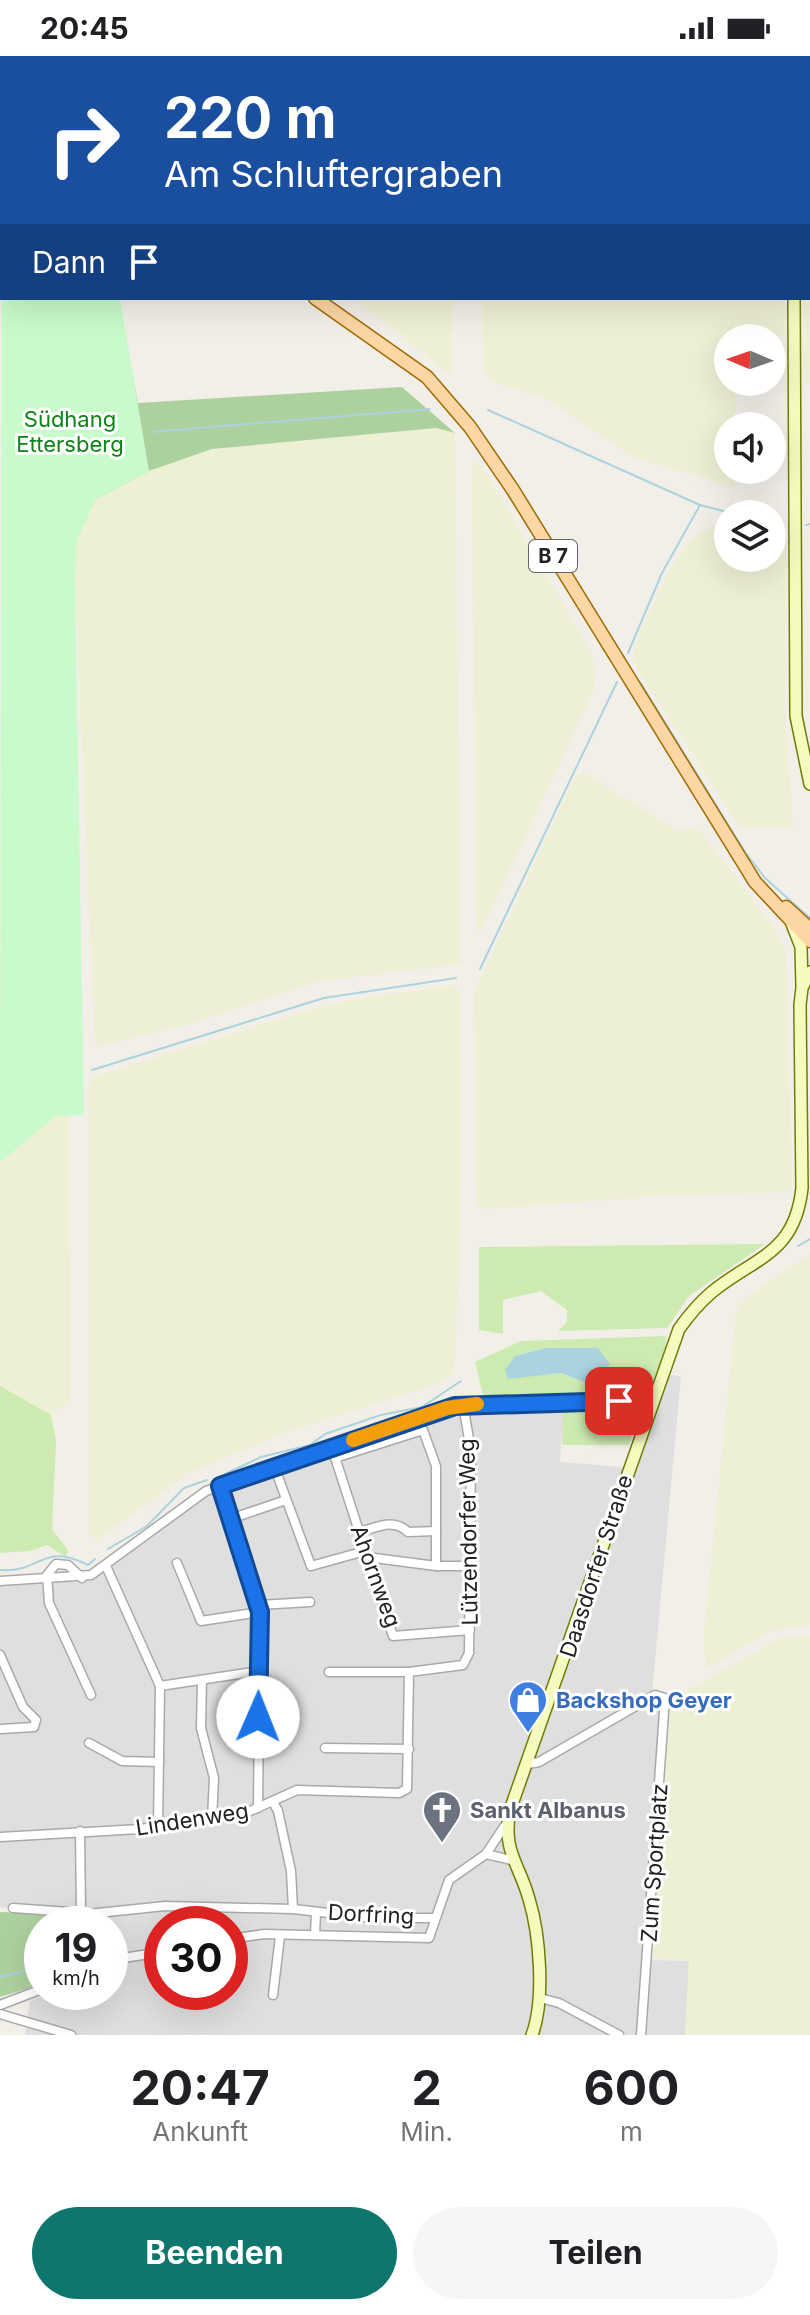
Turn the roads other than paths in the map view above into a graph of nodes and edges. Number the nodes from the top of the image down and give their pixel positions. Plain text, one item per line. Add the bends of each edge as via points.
1 (318, 300) edge
2 (794, 300) edge
3 (810, 784) edge
4 (741, 859) junction
5 (792, 924) junction
6 (810, 929) edge
7 (810, 941) edge
8 (810, 972) edge
9 (802, 988) junction
10 (651, 1402) junction
11 (463, 1404) junction
12 (332, 1448) junction
13 (335, 1458) junction
14 (274, 1466) junction
15 (220, 1486) junction
16 (286, 1500) junction
17 (230, 1519) junction
18 (436, 1531) junction
19 (360, 1532) junction
20 (366, 1554) junction
21 (177, 1563) dead end
22 (106, 1566) junction
23 (436, 1566) junction
24 (470, 1566) junction
25 (82, 1578) junction
26 (47, 1579) junction
27 (0, 1581) edge
28 (310, 1602) dead end
29 (260, 1608) junction
30 (470, 1630) junction
31 (0, 1655) edge
32 (259, 1671) junction
33 (329, 1672) dead end
34 (409, 1672) junction
35 (202, 1680) junction
36 (160, 1686) junction
37 (91, 1695) dead end
38 (0, 1729) edge
39 (89, 1743) dead end
40 (325, 1748) dead end
41 (409, 1749) junction
42 (159, 1762) junction
43 (528, 1764) junction
44 (273, 1802) junction
45 (258, 1808) junction
46 (212, 1819) junction
47 (508, 1821) junction
48 (158, 1826) junction
49 (80, 1831) junction
50 (0, 1837) edge
51 (486, 1854) junction
52 (511, 1860) junction
53 (85, 1906) edge
54 (13, 1908) dead end
55 (24, 1909) edge
56 (128, 1909) edge
57 (293, 1909) junction
58 (316, 1912) junction
59 (435, 1918) junction
60 (248, 1934) edge
61 (315, 1935) junction
62 (280, 1936) junction
63 (273, 1995) dead end
64 (24, 1996) edge
65 (540, 1998) junction
66 (0, 2005) edge
67 (0, 2014) edge
68 (604, 2032) edge
69 (71, 2035) edge
70 (532, 2035) edge
71 (619, 2035) edge
72 (641, 2035) edge

1 - 4 main road, B 7 via 427,377 477,435
2 - 3 street via 796,716
4 - 5 main road, B 7 via 762,893
4 - 6 main road, B 7
5 - 7 main road, B 7
5 - 9 street via 802,954
8 - 9 street
9 - 10 street, Daasdorfer Straße via 802,1188 797,1216 778,1247 715,1290 679,1329
10 - 11 street
10 - 43 street, Daasdorfer Straße
11 - 12 street
11 - 24 street, Lützendorfer Weg via 471,1451
12 - 13 street, Ahornweg
12 - 14 street
13 - 18 street via 423,1430 436,1466
13 - 19 street, Ahornweg
14 - 15 street
14 - 16 street
15 - 17 street
15 - 22 street via 195,1498
16 - 17 street
16 - 20 street via 311,1566
17 - 29 street
18 - 19 street via 408,1532 391,1523
18 - 23 street
19 - 20 street, Ahornweg
20 - 23 street
20 - 30 street, Ahornweg via 393,1636
21 - 29 street via 201,1621
22 - 25 street
22 - 36 street
23 - 24 street
24 - 30 street, Lützendorfer Weg
25 - 26 street
25 - 26 street via 62,1563 50,1569
26 - 27 street
26 - 37 street via 49,1603
28 - 29 street
29 - 32 street
30 - 34 street, Lützendorfer Weg via 467,1660 457,1667
31 - 38 street via 23,1707 36,1720 34,1727
32 - 35 street
32 - 45 street
33 - 34 street
34 - 41 street, Lindenweg
35 - 36 street
35 - 46 street via 201,1728 213,1769
36 - 42 street
39 - 42 street via 122,1761
40 - 41 street
41 - 44 street, Lindenweg via 409,1781 403,1792 297,1790
42 - 48 street
43 - 47 street, Daasdorfer Straße
43 - 72 street, Zum Sportplatz via 660,1694 666,1708
44 - 45 street, Lindenweg
44 - 57 street via 291,1871
45 - 46 street, Lindenweg
46 - 48 street, Lindenweg
47 - 51 street
47 - 52 street, Daasdorfer Straße
48 - 49 street, Lindenweg
49 - 50 street, Lindenweg
49 - 53 street
51 - 52 street
51 - 59 street via 449,1880
52 - 65 street, Daasdorfer Straße via 529,1898
54 - 55 street, Dorfring
56 - 57 street, Dorfring
57 - 58 street, Dorfring
58 - 59 street, Dorfring
58 - 61 street, Dorfring
59 - 61 street, Dorfring via 432,1933 423,1939
60 - 62 street, Dorfring
61 - 62 street, Dorfring
62 - 63 street
64 - 66 street
65 - 68 street via 559,2003
65 - 70 street, Daasdorfer Straße
67 - 69 street
68 - 71 street

